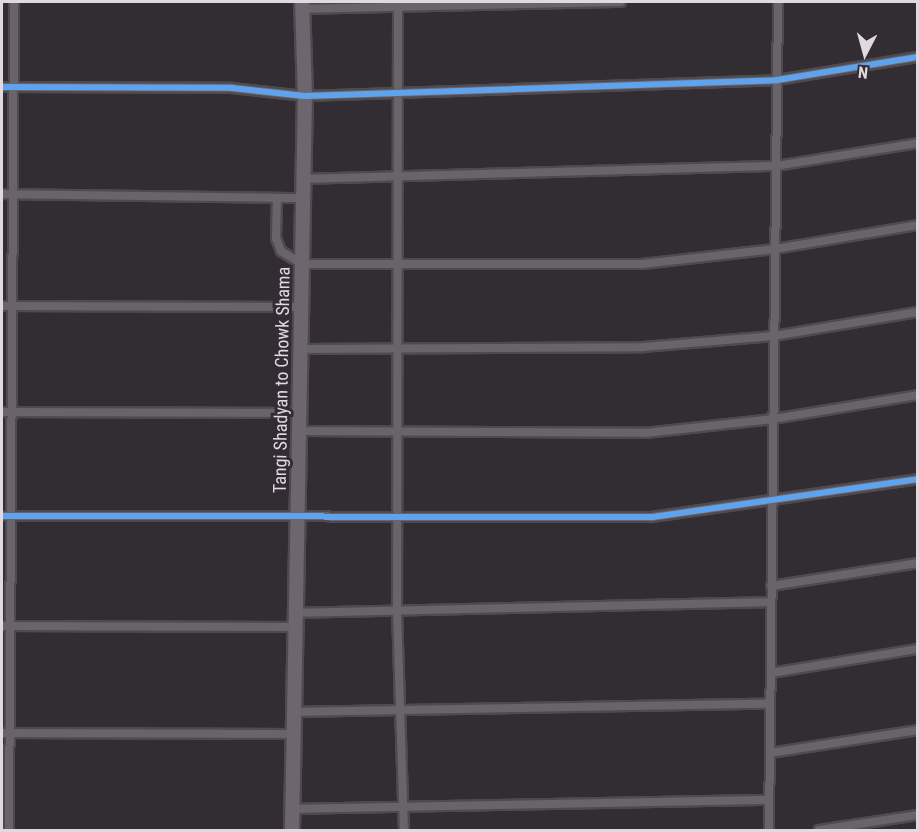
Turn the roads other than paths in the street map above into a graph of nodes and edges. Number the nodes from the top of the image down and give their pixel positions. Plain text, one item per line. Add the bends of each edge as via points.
1 (14, 2) edge
2 (621, 2) edge
3 (778, 2) edge
4 (398, 4) edge
5 (302, 5) edge
6 (918, 57) edge
7 (777, 80) junction
8 (2, 87) edge
9 (14, 87) junction
10 (398, 93) junction
11 (305, 96) junction
12 (918, 143) edge
13 (776, 166) junction
14 (398, 176) junction
15 (304, 179) junction
16 (2, 194) edge
17 (14, 195) junction
18 (277, 198) junction
19 (304, 198) junction
20 (918, 225) edge
21 (775, 249) junction
22 (303, 264) junction
23 (397, 264) junction
24 (2, 306) edge
25 (13, 306) junction
26 (302, 307) junction
27 (918, 312) edge
28 (774, 336) junction
29 (396, 348) junction
30 (301, 349) junction
31 (918, 395) edge
32 (2, 412) edge
33 (12, 412) junction
34 (299, 413) junction
35 (773, 419) junction
36 (299, 431) junction
37 (396, 432) junction
38 (918, 479) edge
39 (772, 502) junction
40 (2, 516) edge
41 (12, 516) junction
42 (297, 518) junction
43 (396, 518) junction
44 (918, 563) edge
45 (771, 586) junction
46 (771, 602) junction
47 (397, 610) junction
48 (295, 620) junction
49 (6, 626) edge
50 (918, 649) edge
51 (771, 673) junction
52 (770, 704) junction
53 (399, 711) junction
54 (294, 712) junction
55 (918, 730) edge
56 (6, 733) edge
57 (293, 734) junction
58 (770, 753) junction
59 (769, 800) junction
60 (404, 807) junction
61 (292, 809) junction
62 (918, 815) edge
63 (9, 831) edge
64 (292, 831) edge
65 (404, 831) edge
66 (769, 831) edge
67 (819, 831) edge

1 - 9 street
2 - 4 street
3 - 7 street
4 - 5 street
4 - 10 street
5 - 11 main road, Tangi Shadyan to Chowk Shama
6 - 7 street
7 - 10 street
7 - 13 street
8 - 9 street
9 - 11 street via 232,88
9 - 17 street
10 - 11 street
10 - 14 street
11 - 15 main road, Tangi Shadyan to Chowk Shama
12 - 13 street
13 - 14 street
13 - 21 street
14 - 15 street
14 - 23 street
15 - 19 main road, Tangi Shadyan to Chowk Shama
16 - 17 street
17 - 18 street
17 - 25 street
18 - 19 street
18 - 22 street via 276,238 281,251
19 - 22 main road, Tangi Shadyan to Chowk Shama
20 - 21 street
21 - 23 street via 642,264
21 - 28 street
22 - 23 street
22 - 26 main road, Tangi Shadyan to Chowk Shama
23 - 29 street
24 - 25 street
25 - 26 street
25 - 33 street
26 - 30 main road, Tangi Shadyan to Chowk Shama
27 - 28 street
28 - 29 street via 643,347
28 - 35 street
29 - 30 street
29 - 37 street
30 - 34 main road, Tangi Shadyan to Chowk Shama
31 - 35 street
32 - 33 street
33 - 34 street
33 - 41 street
34 - 36 main road, Tangi Shadyan to Chowk Shama
35 - 37 street via 645,433
35 - 39 street
36 - 37 street
36 - 42 main road, Tangi Shadyan to Chowk Shama
37 - 43 street via 400,467
38 - 39 street
39 - 43 street via 652,517
39 - 45 street
40 - 41 street
41 - 42 street
41 - 49 street
42 - 43 street
42 - 48 main road, Tangi Shadyan to Chowk Shama
43 - 47 street
44 - 45 street
45 - 46 street
46 - 47 street
46 - 51 street
47 - 48 street
47 - 53 street
48 - 49 street
48 - 54 main road, Tangi Shadyan to Chowk Shama
49 - 56 street
50 - 51 street
51 - 52 street
52 - 53 street
52 - 58 street
53 - 54 street
53 - 60 street
54 - 57 main road, Tangi Shadyan to Chowk Shama
55 - 58 street
56 - 57 street
56 - 63 street
57 - 61 main road, Tangi Shadyan to Chowk Shama
58 - 59 street
59 - 60 street
59 - 66 street
60 - 61 street
60 - 65 street
61 - 64 main road, Tangi Shadyan to Chowk Shama
62 - 67 street

